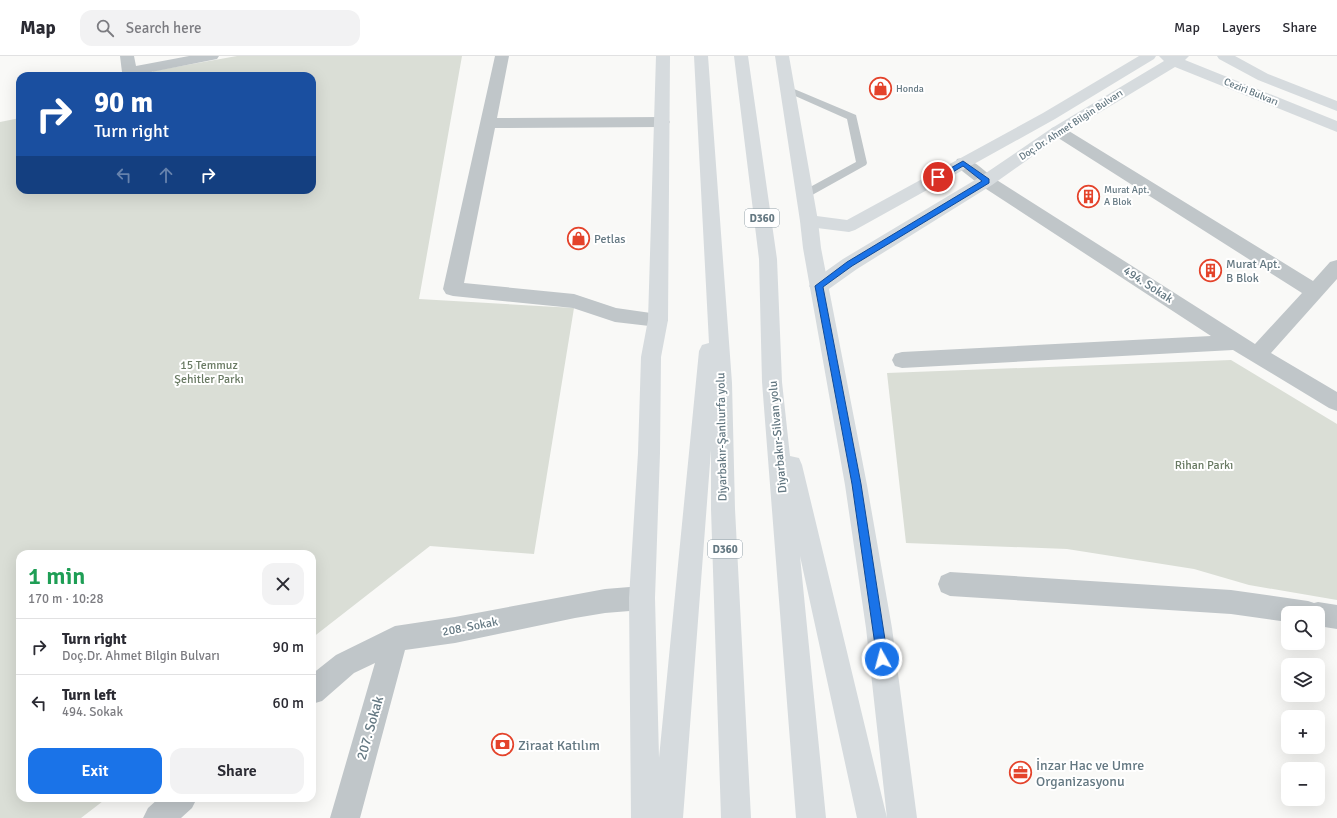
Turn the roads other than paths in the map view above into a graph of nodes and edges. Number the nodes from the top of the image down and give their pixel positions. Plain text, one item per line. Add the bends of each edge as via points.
1 (127, 56) edge
2 (212, 56) edge
3 (502, 56) edge
4 (663, 56) edge
5 (701, 56) edge
6 (741, 56) edge
7 (782, 56) edge
8 (1149, 56) edge
9 (1224, 56) edge
10 (1174, 58) edge
11 (787, 90) junction
12 (1337, 106) edge
13 (662, 122) junction
14 (487, 123) junction
15 (1337, 127) edge
16 (1058, 131) junction
17 (963, 163) junction
18 (986, 181) junction
19 (805, 195) junction
20 (809, 221) junction
21 (1337, 267) edge
22 (716, 280) junction
23 (818, 286) junction
24 (1315, 292) junction
25 (658, 320) junction
26 (1236, 342) junction
27 (1257, 356) junction
28 (902, 360) dead end
29 (772, 382) junction
30 (1337, 402) edge
31 (950, 584) dead end
32 (642, 598) junction
33 (1281, 609) edge
34 (1325, 615) edge
35 (1337, 617) edge
36 (395, 639) junction
37 (316, 688) edge
38 (177, 802) edge
39 (158, 818) edge
40 (345, 818) edge
41 (646, 818) edge
42 (668, 818) edge
43 (736, 818) edge
44 (812, 818) edge
45 (872, 818) edge
46 (902, 818) edge

1 - 2 street via 129,72
3 - 14 street
4 - 13 main road
5 - 22 main road, Diyarbakır-Şanlıurfa yolu / D360
6 - 29 main road, Diyarbakır-Silvan yolu / D360 via 768,259
7 - 11 main road
8 - 17 main road, Doç.Dr. Ahmet Bilgin Bulvarı via 1049,116
9 - 12 main road, Ceziri Bulvarı via 1263,77
10 - 15 main road, Ceziri Bulvarı
10 - 16 main road, Doç.Dr. Ahmet Bilgin Bulvarı
11 - 19 main road
11 - 19 lane via 852,117 862,163
13 - 14 street
13 - 25 main road
14 - 25 street via 453,289 574,301 615,315
16 - 18 main road, Doç.Dr. Ahmet Bilgin Bulvarı
16 - 24 street
17 - 18 street, 494. Sokak
17 - 20 main road, Doç.Dr. Ahmet Bilgin Bulvarı via 849,226
18 - 23 main road, Doç.Dr. Ahmet Bilgin Bulvarı
18 - 26 street, 494. Sokak
19 - 20 main road
20 - 23 main road
21 - 24 street
22 - 42 main road
22 - 43 main road, Diyarbakır-Şanlıurfa yolu / D360 via 722,383 723,509
23 - 46 main road via 858,492 879,628
24 - 27 street
25 - 32 main road via 651,357
26 - 27 street, 494. Sokak
26 - 28 street
27 - 30 street, 494. Sokak
29 - 44 main road, Diyarbakır-Silvan yolu / D360
29 - 45 main road
31 - 33 street via 1231,602
32 - 36 street, 208. Sokak via 605,601
32 - 41 main road
34 - 35 street
36 - 37 street, 208. Sokak via 345,664
36 - 40 street, 207. Sokak
38 - 39 street

